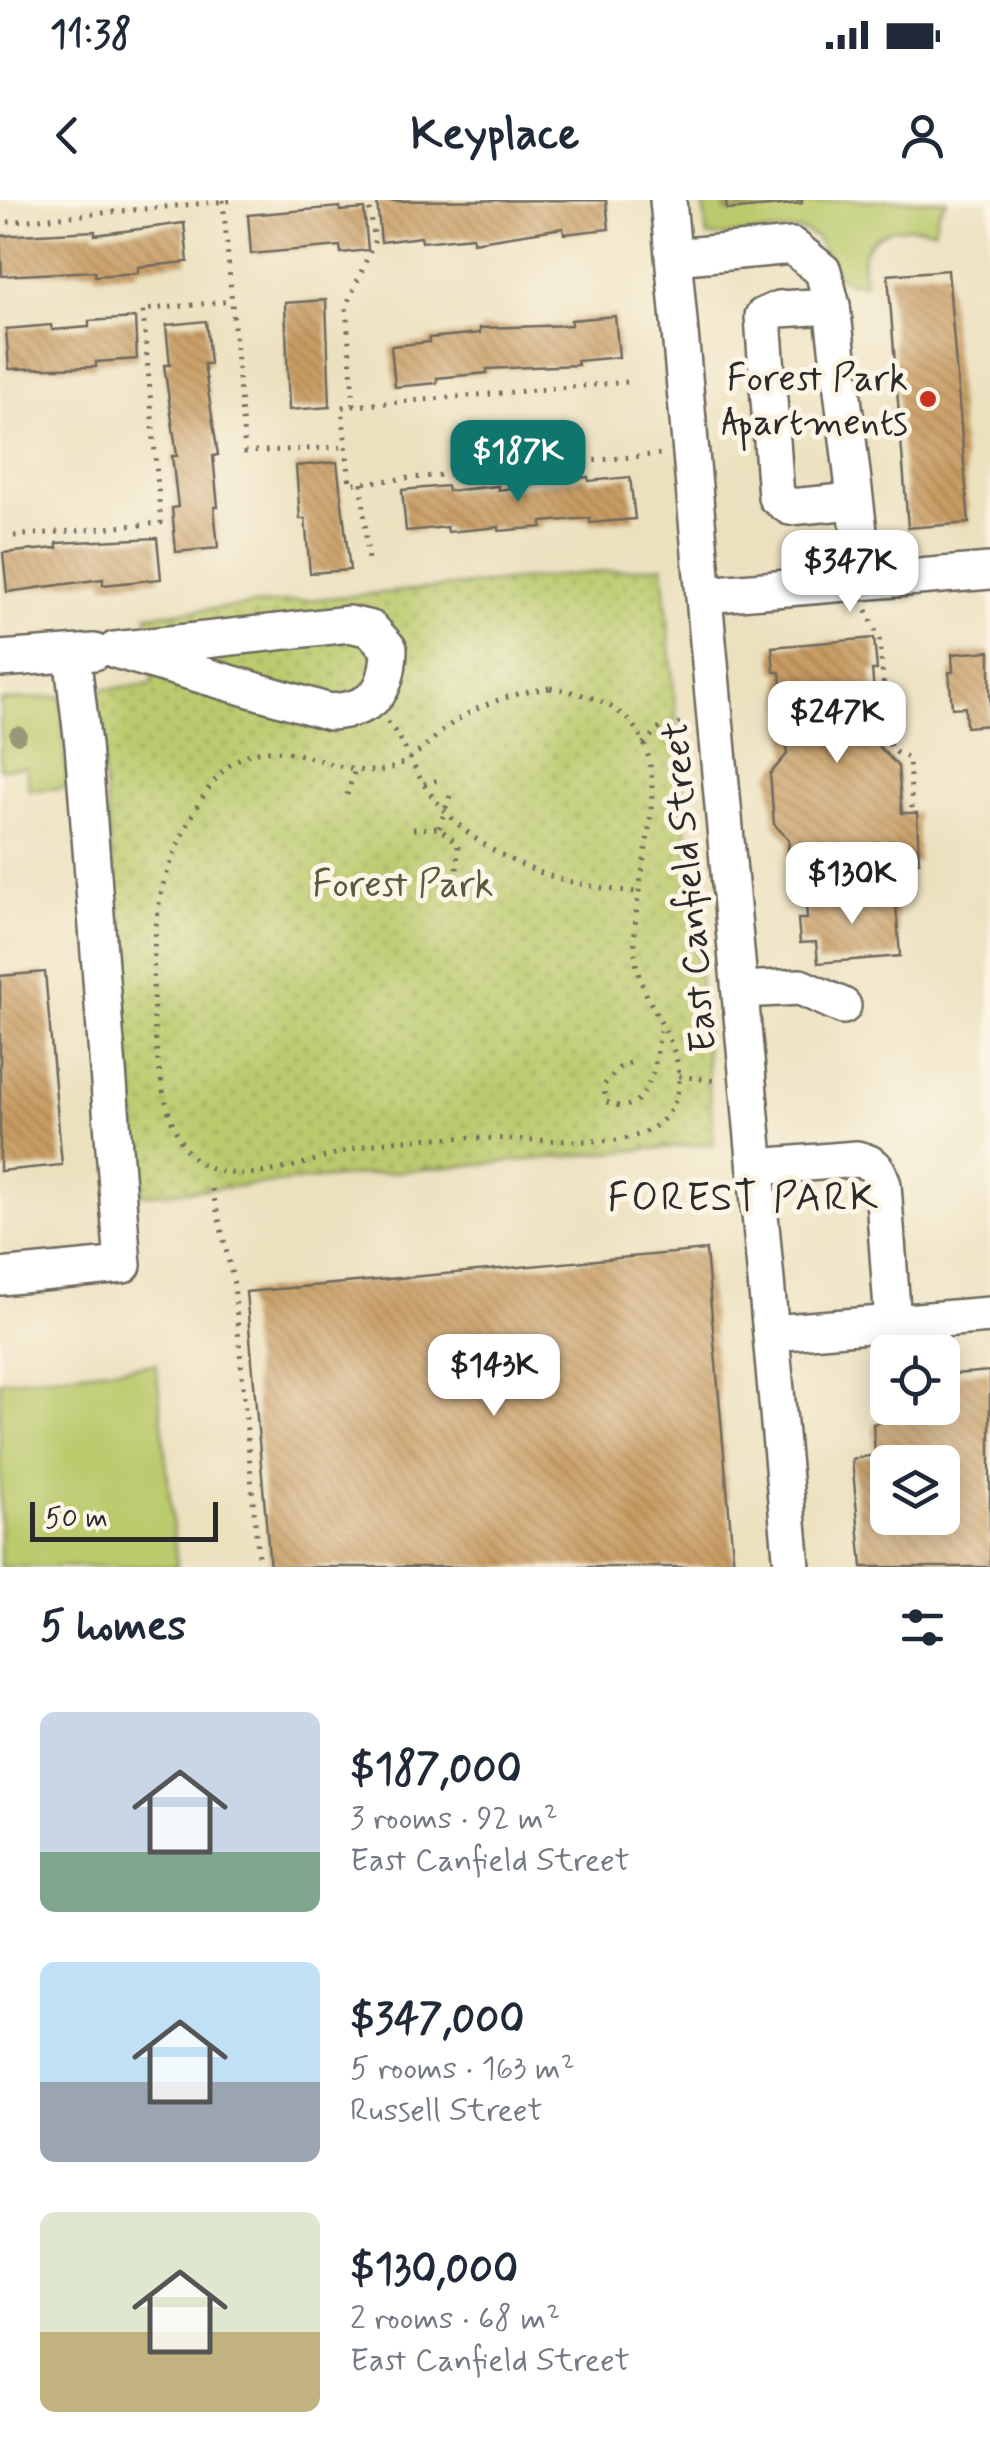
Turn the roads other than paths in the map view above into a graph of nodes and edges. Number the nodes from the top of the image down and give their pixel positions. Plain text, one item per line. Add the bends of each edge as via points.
1 (668, 200) edge
2 (674, 257) junction
3 (832, 306) junction
4 (854, 501) junction
5 (990, 571) edge
6 (704, 596) junction
7 (866, 596) junction
8 (115, 650) junction
9 (72, 654) junction
10 (0, 659) edge
11 (740, 990) junction
12 (843, 1006) dead end
13 (757, 1168) junction
14 (0, 1276) edge
15 (990, 1314) edge
16 (893, 1323) junction
17 (772, 1332) junction
18 (792, 1567) edge

1 - 2 street, East Canfield Street
2 - 3 street via 792,246 823,270
2 - 6 street, East Canfield Street
3 - 4 street
3 - 4 street via 763,316 776,497 790,506
4 - 7 street
5 - 7 street
6 - 7 street
6 - 11 street, East Canfield Street
8 - 8 street via 349,624 370,628 389,648 389,672 378,696 355,710 330,712
8 - 9 street
9 - 10 street
9 - 14 street via 124,1266
11 - 12 street via 800,987
11 - 13 street, East Canfield Street
13 - 16 street via 857,1160 878,1168
13 - 17 street, East Canfield Street
15 - 16 street
16 - 17 street
17 - 18 street, East Canfield Street

